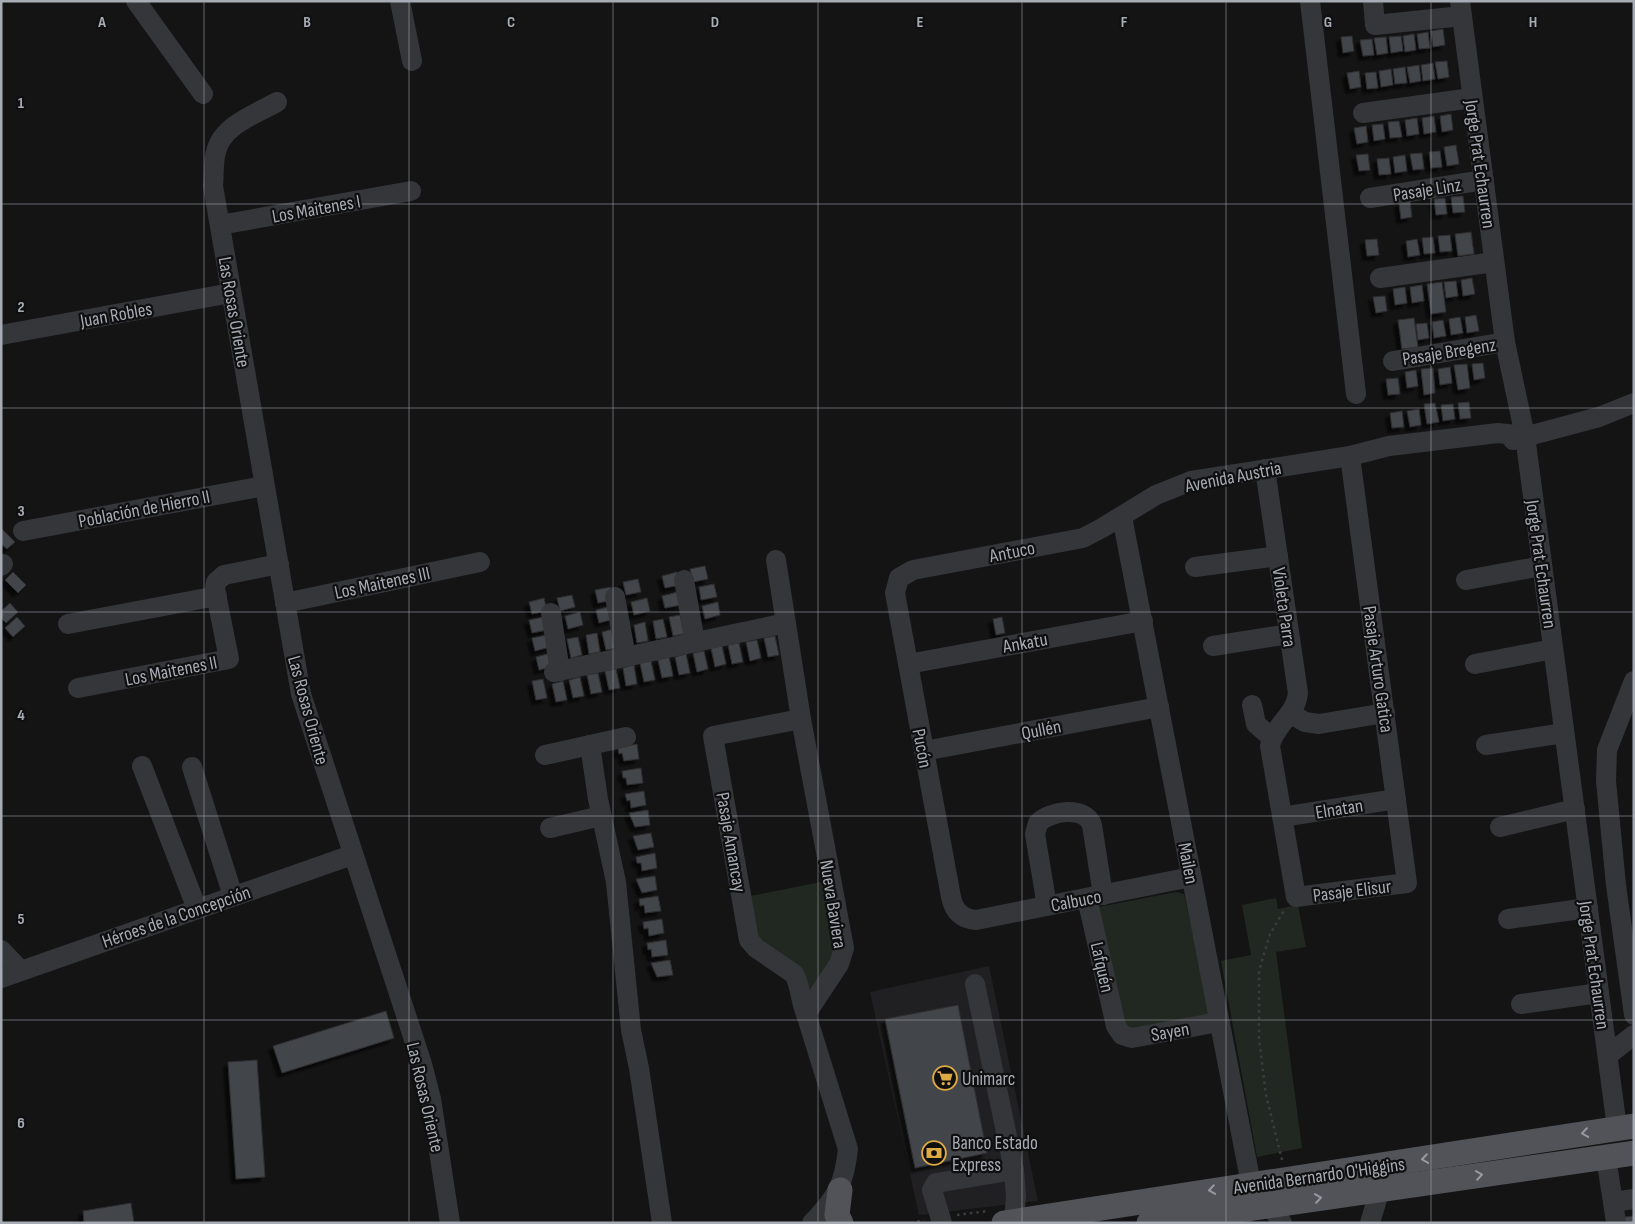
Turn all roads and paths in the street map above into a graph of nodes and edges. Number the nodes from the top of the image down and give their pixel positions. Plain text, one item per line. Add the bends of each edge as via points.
1 (136, 1) edge
2 (400, 1) edge
3 (1310, 1) edge
4 (1373, 1) edge
5 (1461, 9) edge
6 (412, 61) dead end
7 (204, 94) dead end
8 (1472, 98) junction
9 (278, 102) dead end
10 (1363, 113) dead end
11 (1484, 180) junction
12 (411, 191) dead end
13 (1370, 198) dead end
14 (220, 225) junction
15 (1494, 262) junction
16 (1380, 278) dead end
17 (231, 293) junction
18 (1, 335) edge
19 (1505, 342) junction
20 (1393, 361) dead end
21 (1356, 394) dead end
22 (1634, 403) edge
23 (1525, 436) junction
24 (1350, 456) junction
25 (1265, 468) junction
26 (264, 486) junction
27 (1122, 517) junction
28 (24, 531) dead end
29 (1278, 556) junction
30 (776, 560) dead end
31 (480, 562) dead end
32 (279, 564) junction
33 (1542, 566) junction
34 (1195, 567) dead end
35 (899, 578) joint
36 (684, 580) dead end
37 (1466, 580) dead end
38 (217, 596) junction
39 (615, 597) dead end
40 (285, 603) junction
41 (551, 613) dead end
42 (1143, 621) junction
43 (786, 623) junction
44 (68, 624) dead end
45 (1289, 634) junction
46 (696, 642) junction
47 (1213, 646) dead end
48 (1553, 649) junction
49 (626, 657) junction
50 (908, 664) junction
51 (1475, 664) dead end
52 (1634, 681) edge
53 (78, 688) dead end
54 (1252, 705) dead end
55 (1159, 707) junction
56 (1385, 713) junction
57 (1291, 714) junction
58 (801, 718) junction
59 (1564, 733) junction
60 (626, 738) dead end
61 (1272, 738) junction
62 (1486, 744) dead end
63 (590, 745) junction
64 (924, 751) junction
65 (545, 755) dead end
66 (142, 766) dead end
67 (192, 767) dead end
68 (1396, 799) junction
69 (1575, 809) junction
70 (601, 816) junction
71 (1282, 817) junction
72 (550, 828) dead end
73 (1500, 828) dead end
74 (352, 855) junction
75 (1191, 877) junction
76 (1407, 883) joint
77 (233, 896) junction
78 (1095, 896) junction
79 (1296, 897) junction
80 (1047, 906) junction
81 (1588, 908) junction
82 (197, 909) junction
83 (961, 915) joint
84 (1508, 919) dead end
85 (1, 950) edge
86 (20, 970) junction
87 (1, 978) edge
88 (975, 984) dead end
89 (1599, 993) junction
90 (1521, 1004) dead end
91 (806, 1014) junction
92 (1634, 1014) edge
93 (1219, 1022) junction
94 (1122, 1035) joint
95 (1634, 1035) edge
96 (1608, 1055) junction
97 (1625, 1127) edge
98 (1634, 1146) edge
99 (1634, 1153) edge
100 (1606, 1158) junction
101 (1284, 1166) dead end
102 (1014, 1170) junction
103 (1517, 1170) junction
104 (1379, 1178) junction
105 (840, 1190) junction
106 (1267, 1198) edge
107 (1634, 1199) edge
108 (1613, 1202) junction
109 (1241, 1216) edge
110 (1010, 1222) edge
111 (450, 1223) edge
112 (662, 1223) edge
113 (812, 1223) edge
114 (841, 1223) edge
115 (942, 1223) edge
116 (1149, 1223) edge
117 (1370, 1223) edge
118 (1616, 1223) edge

1 - 7 street
2 - 6 street
3 - 21 street
4 - 5 street via 1375,25
5 - 8 street, Jorge Prat Echaurren
8 - 10 street
8 - 11 street, Jorge Prat Echaurren
9 - 14 street, Las Rosas Oriente via 240,122 224,137 215,152 213,186
11 - 13 street, Pasaje Linz
11 - 15 street, Jorge Prat Echaurren
12 - 14 street, Los Maitenes I
14 - 17 street, Las Rosas Oriente
15 - 16 street
15 - 19 street, Jorge Prat Echaurren
17 - 18 street, Juan Robles
17 - 26 street, Las Rosas Oriente
19 - 20 street, Pasaje Bregenz
19 - 23 street, Jorge Prat Echaurren
22 - 23 street, Avenida Austria via 1558,429
23 - 24 street, Avenida Austria via 1498,433 1389,446
23 - 33 street, Jorge Prat Echaurren
24 - 25 street, Avenida Austria
24 - 56 street, Pasaje Arturo Gatica
25 - 27 street, Avenida Austria via 1191,481 1156,495
25 - 29 street, Violeta Parra
26 - 28 street, Población de Hierro II
26 - 32 street, Las Rosas Oriente
27 - 35 street, Antuco via 1083,538 913,570
27 - 42 street, Mailen
29 - 34 street
29 - 45 street, Violeta Parra
30 - 43 street, Nueva Baviera
31 - 40 street, Los Maitenes III
32 - 38 street, Los Maitenes II via 224,575 216,582
32 - 40 street, Las Rosas Oriente
33 - 37 street
33 - 48 street, Jorge Prat Echaurren
35 - 50 street, Pucón via 895,594
36 - 46 street
38 - 44 street
38 - 53 street, Los Maitenes II via 229,659
39 - 49 street
40 - 74 street, Las Rosas Oriente via 301,694
41 - 49 street via 557,672
42 - 50 street, Ankatu
42 - 55 street, Mailen
43 - 46 street
43 - 58 street, Nueva Baviera
45 - 47 street
45 - 57 street, Violeta Parra via 1298,693
46 - 49 street
48 - 51 street
48 - 59 street, Jorge Prat Echaurren
50 - 64 street, Pucón
52 - 92 street via 1608,750 1606,781
54 - 61 street via 1256,724
55 - 64 street, Qullén
55 - 75 street, Mailen
56 - 57 street via 1319,724 1305,722
56 - 68 street, Pasaje Arturo Gatica
57 - 61 street, Violeta Parra
58 - 91 street, Nueva Baviera via 844,948 839,964
58 - 91 street, Pasaje Amancay via 712,736 749,940 794,974
59 - 62 street
59 - 69 street, Jorge Prat Echaurren
60 - 63 street
61 - 71 street via 1270,755
63 - 65 street
63 - 70 street
64 - 83 street, Pucón via 953,904
66 - 82 street
67 - 77 street
68 - 71 street, Elnatan
68 - 76 street, Pasaje Arturo Gatica
69 - 73 street
69 - 81 street, Jorge Prat Echaurren
70 - 72 street
70 - 112 street via 616,882 631,1030
71 - 79 street
74 - 77 street, Héroes de la Concepción
74 - 111 street, Las Rosas Oriente via 422,1064 431,1099
75 - 78 street, Calbuco
75 - 93 street, Mailen
76 - 79 street, Pasaje Elisur
77 - 82 street, Héroes de la Concepción
78 - 80 street, Calbuco
78 - 80 street, Lafquén via 1092,825 1088,818 1081,812 1074,812 1045,818 1036,827 1035,834
78 - 94 street, Lafquén via 1116,1026
79 - 101 path via 1270,934 1259,971 1259,1038 1266,1095
80 - 83 street, Calbuco via 976,920
81 - 84 street
81 - 89 street, Jorge Prat Echaurren
82 - 86 street, Héroes de la Concepción
85 - 86 street
86 - 87 street, Héroes de la Concepción
88 - 102 street
89 - 90 street
89 - 96 street, Jorge Prat Echaurren
91 - 105 street via 848,1149
93 - 94 street, Sayen via 1132,1038
93 - 106 street, Mailen
95 - 96 street
96 - 97 street, Jorge Prat Echaurren
97 - 98 main road via 1623,1140
97 - 103 main road via 1595,1151 1528,1162
97 -> 104 main road, Avenida Bernardo O'Higgins
99 - 100 main road, Avenida Bernardo O'Higgins
100 - 103 main road, Avenida Bernardo O'Higgins
100 - 108 street
102 - 110 street via 1016,1196
102 - 115 street via 936,1183 932,1190
104 -> 103 main road, Avenida Bernardo O'Higgins
104 - 106 main road, Avenida Bernardo O'Higgins
104 - 117 street
105 - 113 street
105 - 114 main road via 837,1215
106 - 109 main road, Avenida Bernardo O'Higgins
106 -> 110 main road, Avenida Bernardo O'Higgins
107 - 108 street
108 - 118 street
109 - 116 main road, Avenida Bernardo O'Higgins

